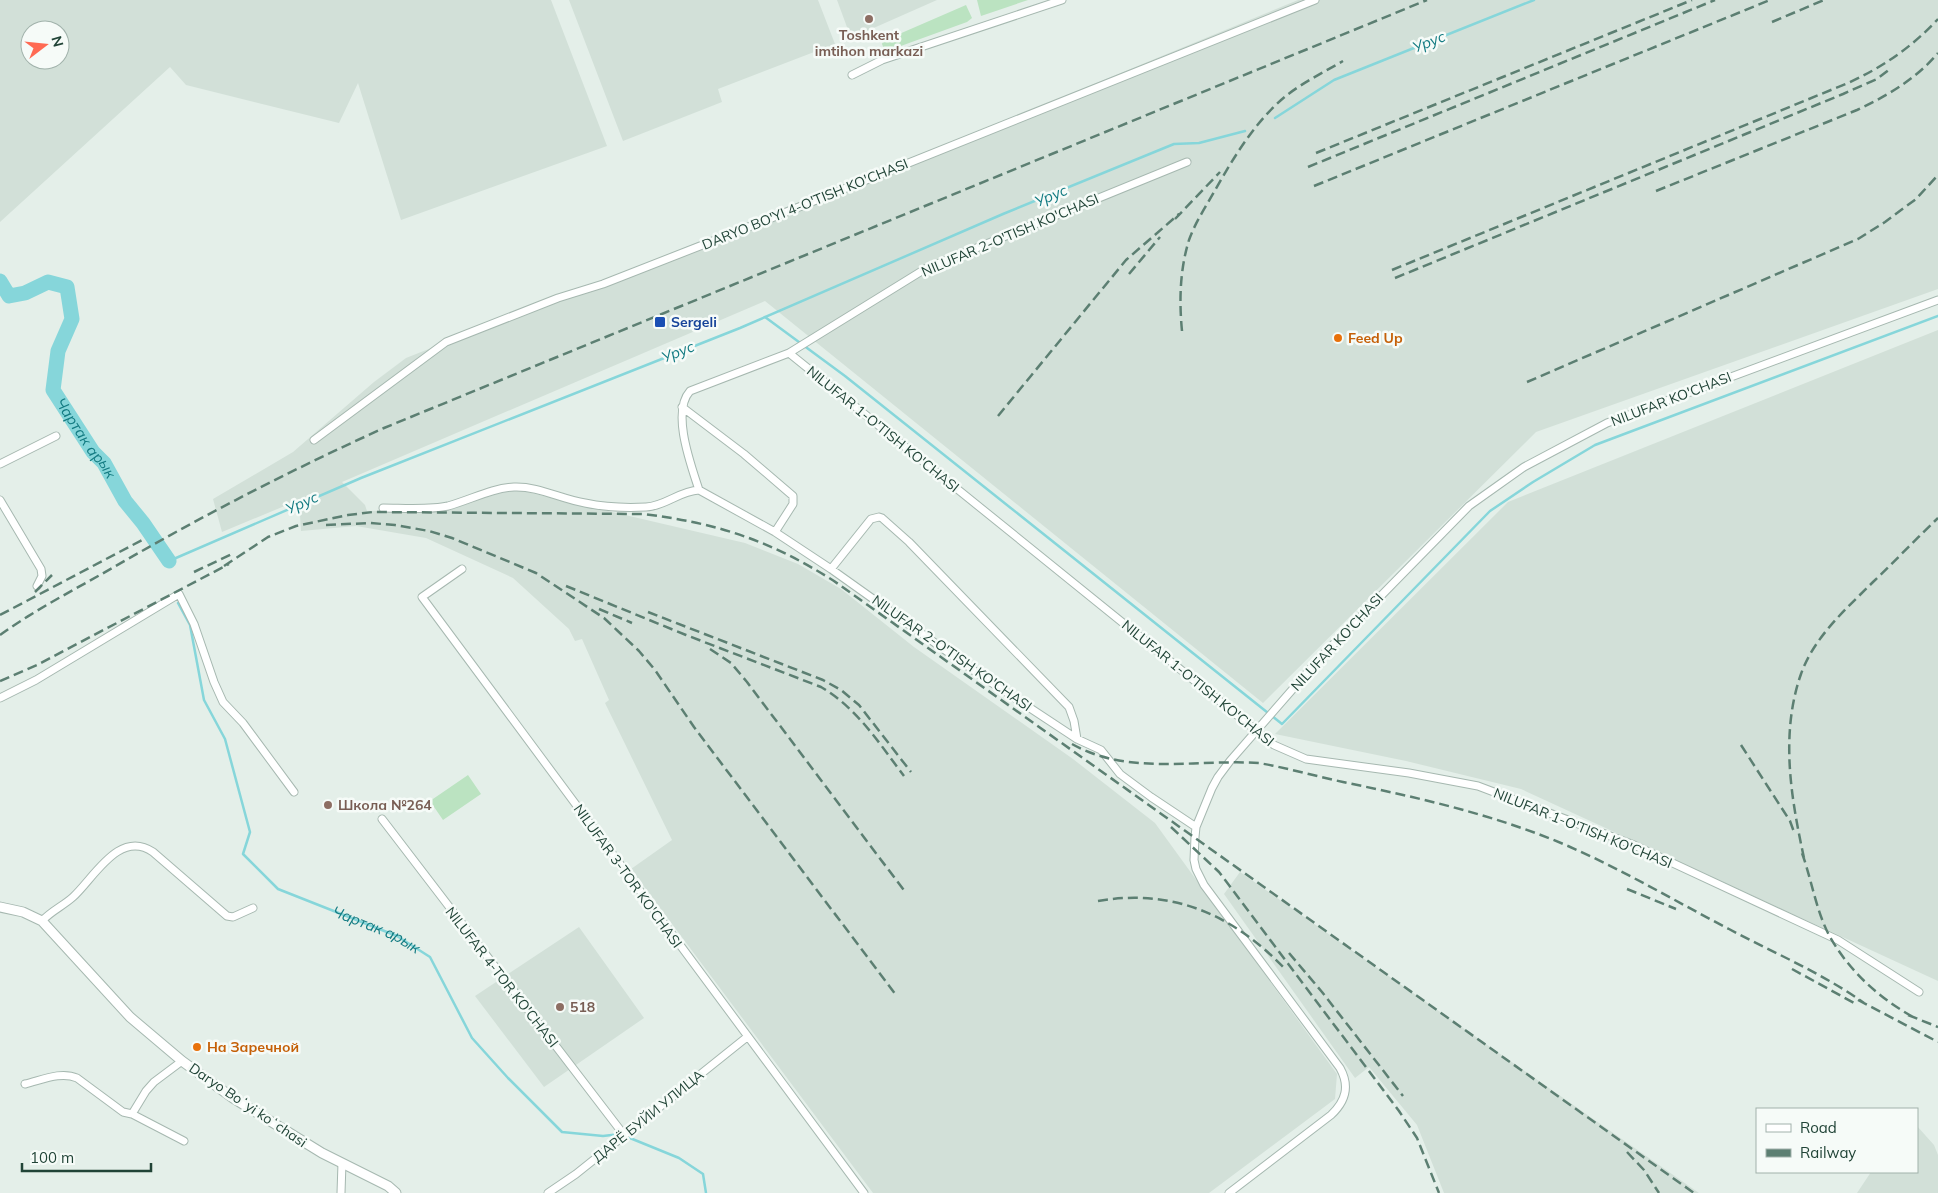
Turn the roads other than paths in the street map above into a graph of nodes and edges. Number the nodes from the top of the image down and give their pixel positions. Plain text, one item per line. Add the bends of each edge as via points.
1 (1062, 0) edge
2 (1315, 0) edge
3 (852, 76) dead end
4 (1187, 162) dead end
5 (1938, 300) edge
6 (789, 353) junction
7 (682, 407) junction
8 (56, 436) dead end
9 (314, 440) dead end
10 (0, 464) edge
11 (699, 490) junction
12 (0, 500) edge
13 (383, 508) dead end
14 (775, 532) junction
15 (462, 569) dead end
16 (831, 569) junction
17 (37, 586) dead end
18 (0, 698) edge
19 (1256, 731) junction
20 (1077, 739) junction
21 (294, 792) dead end
22 (382, 819) dead end
23 (1196, 826) junction
24 (0, 907) edge
25 (253, 908) dead end
26 (42, 921) junction
27 (1919, 992) dead end
28 (746, 1037) junction
29 (182, 1060) junction
30 (25, 1084) dead end
31 (132, 1114) junction
32 (624, 1135) junction
33 (184, 1141) dead end
34 (342, 1163) junction
35 (341, 1193) edge
36 (396, 1193) edge
37 (548, 1193) edge
38 (864, 1193) edge
39 (1229, 1193) edge

1 - 3 street via 882,60
2 - 9 street, DARYO BO'YI 4-O'TISH KO'CHASI via 604,284 558,298 446,342
4 - 6 street, NILUFAR 2-O'TISH KO'CHASI via 925,269
5 - 19 street, NILUFAR KO'CHASI via 1607,423 1524,467 1463,512 1318,658
6 - 7 street, NILUFAR 2-O'TISH KO'CHASI via 690,390
6 - 19 street, NILUFAR 1-O'TISH KO'CHASI
7 - 11 street via 687,452
7 - 14 street via 793,496 793,504
8 - 10 street
11 - 13 street via 688,490 670,501 645,507 586,503 514,487 446,506
11 - 14 street, NILUFAR 2-O'TISH KO'CHASI
12 - 17 street via 41,569 42,576
14 - 16 street, NILUFAR 2-O'TISH KO'CHASI
15 - 28 street, NILUFAR 3-TOR KO'CHASI via 422,597
16 - 20 street, NILUFAR 2-O'TISH KO'CHASI
16 - 20 street via 871,519 882,518 1069,707
18 - 21 street via 36,680 179,594 194,624 223,702 243,723
19 - 23 street, NILUFAR KO'CHASI via 1218,777
19 - 27 street, NILUFAR 1-O'TISH KO'CHASI via 1274,745 1306,759 1478,786 1634,844 1838,940
20 - 23 street, NILUFAR 2-O'TISH KO'CHASI via 1101,750 1120,774
22 - 32 street, NILUFAR 4-TOR KO'CHASI
23 - 39 street, NILUFAR KO'CHASI via 1194,860 1204,885 1340,1068 1346,1083 1343,1100 1335,1112
24 - 26 street, Daryo Boʻyi koʻchasi via 23,912
25 - 26 street via 228,916 153,852 139,846 117,850 73,898
26 - 29 street, Daryo Boʻyi koʻchasi via 130,1017
28 - 32 street, ДАРЁ БУЙИ УЛИЦА
28 - 38 street, NILUFAR 3-TOR KO'CHASI
29 - 31 street via 154,1082
29 - 34 street, Daryo Boʻyi koʻchasi via 233,1098
30 - 31 street via 62,1074 70,1075 123,1112
31 - 33 street
32 - 37 street, ДАРЁ БУЙИ УЛИЦА
34 - 35 street
34 - 36 street, Daryo Boʻyi koʻchasi

